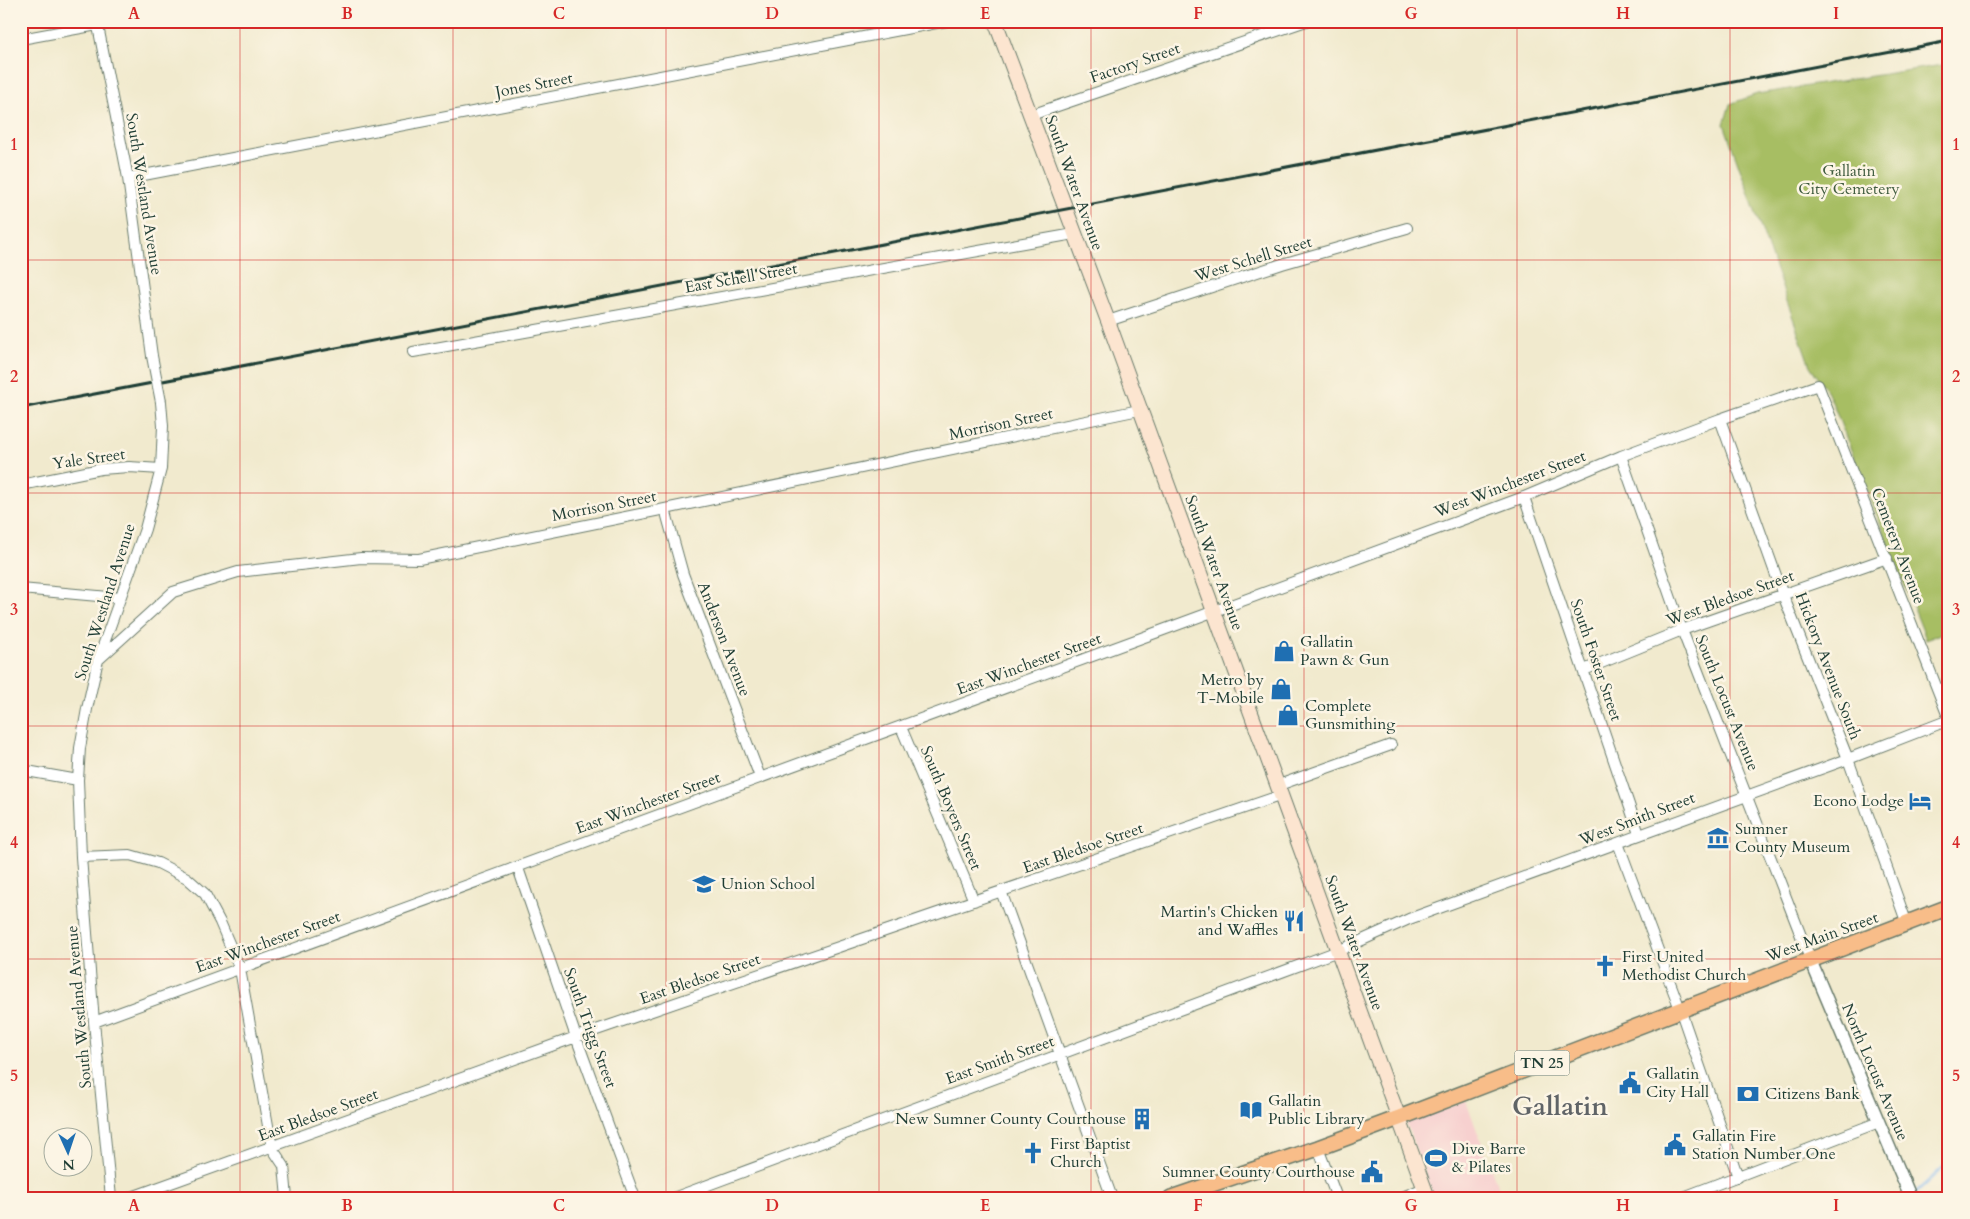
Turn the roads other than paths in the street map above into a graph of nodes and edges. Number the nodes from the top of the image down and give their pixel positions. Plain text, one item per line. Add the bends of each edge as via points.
1 (119, 21) edge
2 (947, 21) edge
3 (995, 21) edge
4 (1306, 21) edge
5 (98, 23) edge
6 (21, 39) edge
7 (1031, 115) junction
8 (128, 178) junction
9 (1407, 228) dead end
10 (1074, 234) junction
11 (1108, 321) junction
12 (414, 352) dead end
13 (1818, 385) joint
14 (1140, 410) junction
15 (1720, 419) junction
16 (1621, 456) junction
17 (162, 469) junction
18 (21, 484) edge
19 (1524, 497) junction
20 (665, 510) junction
21 (1887, 558) junction
22 (21, 589) edge
23 (1784, 594) junction
24 (120, 598) junction
25 (1213, 612) junction
26 (1682, 630) junction
27 (98, 660) junction
28 (1584, 670) junction
29 (1949, 719) edge
30 (902, 727) junction
31 (1391, 745) dead end
32 (1848, 759) junction
33 (21, 770) edge
34 (760, 777) junction
35 (78, 780) junction
36 (1280, 790) junction
37 (1747, 794) junction
38 (1639, 834) junction
39 (1618, 843) junction
40 (81, 857) junction
41 (518, 868) junction
42 (1001, 891) junction
43 (974, 901) junction
44 (1949, 907) edge
45 (1907, 924) junction
46 (1338, 951) junction
47 (1810, 959) junction
48 (240, 969) junction
49 (1680, 1009) junction
50 (94, 1022) junction
51 (576, 1037) junction
52 (1060, 1054) junction
53 (1399, 1118) junction
54 (1879, 1122) junction
55 (272, 1148) junction
56 (1318, 1148) junction
57 (1738, 1177) junction
58 (1426, 1193) edge
59 (111, 1198) edge
60 (129, 1198) edge
61 (287, 1198) edge
62 (635, 1198) edge
63 (673, 1198) edge
64 (1112, 1198) edge
65 (1171, 1198) edge
66 (1337, 1198) edge
67 (1400, 1198) edge
68 (1681, 1198) edge
69 (1911, 1198) edge

1 - 5 street
2 - 8 street, Jones Street
3 - 7 main road, South Water Avenue
4 - 7 street, Factory Street
5 - 6 street
5 - 8 street, South Westland Avenue
7 - 10 main road, South Water Avenue
8 - 17 street, South Westland Avenue, bridge via 161,402
9 - 11 street, West Schell Street via 1273,267
10 - 11 main road, South Water Avenue
10 - 12 street, East Schell Street
11 - 14 main road, South Water Avenue
13 - 15 street, West Winchester Street
13 - 21 street, Cemetery Avenue
14 - 20 street, Morrison Street
14 - 25 main road, South Water Avenue
15 - 16 street, West Winchester Street
15 - 23 street, Hickory Avenue South
16 - 19 street, West Winchester Street
16 - 26 street, South Locust Avenue
17 - 18 street, Yale Street via 101,469
17 - 24 street, South Westland Avenue via 145,530
19 - 25 street, West Winchester Street
19 - 28 street, South Foster Street
20 - 27 street, Morrison Street via 419,559 361,558 238,572 173,592
20 - 34 street, Anderson Avenue via 683,574
21 - 23 street, West Bledsoe Street
21 - 29 street, Cemetery Avenue
22 - 24 street
23 - 26 street, West Bledsoe Street
23 - 32 street, Hickory Avenue South
24 - 27 street, South Westland Avenue
25 - 30 street, East Winchester Street
25 - 36 main road, South Water Avenue
26 - 28 street, West Bledsoe Street
26 - 37 street, South Locust Avenue
27 - 35 street, South Westland Avenue via 86,709
28 - 38 street, South Foster Street
29 - 32 street, West Smith Street
30 - 34 street, East Winchester Street
30 - 43 street, South Boyers Street
31 - 36 street
32 - 37 street, West Smith Street
32 - 45 street, Hickory Avenue South
33 - 35 street
34 - 41 street, East Winchester Street
35 - 40 street, South Westland Avenue
36 - 42 street, East Bledsoe Street
36 - 46 main road, South Water Avenue
37 - 38 street, West Smith Street
37 - 47 street, South Locust Avenue
38 - 39 street, West Smith Street
39 - 46 street, West Smith Street via 1409,919
39 - 49 street
40 - 48 street via 130,855 158,863 187,878 205,894
40 - 50 street, South Westland Avenue
41 - 48 street, East Winchester Street
41 - 51 street, South Trigg Street
42 - 43 street, East Bledsoe Street
42 - 52 street
43 - 51 street, East Bledsoe Street
44 - 45 main road, West Main Street / TN 25
45 - 47 main road, West Main Street / TN 25
46 - 52 street, East Smith Street
46 - 53 main road, South Water Avenue
47 - 49 main road, West Main Street / TN 25
47 - 54 street, North Locust Avenue
48 - 50 street, East Winchester Street
48 - 55 street
49 - 53 main road, West Main Street / TN 25
49 - 57 street
50 - 59 street, South Westland Avenue
51 - 55 street, East Bledsoe Street
51 - 62 street, South Trigg Street
52 - 63 street, East Smith Street
52 - 64 street
53 - 56 main road, TN 25
53 - 58 main road, South Water Avenue
54 - 57 street
54 - 69 street, North Locust Avenue
55 - 60 street, East Bledsoe Street
55 - 61 street via 284,1166
56 - 65 main road, TN 25
56 - 66 street
57 - 68 street
58 - 67 street

